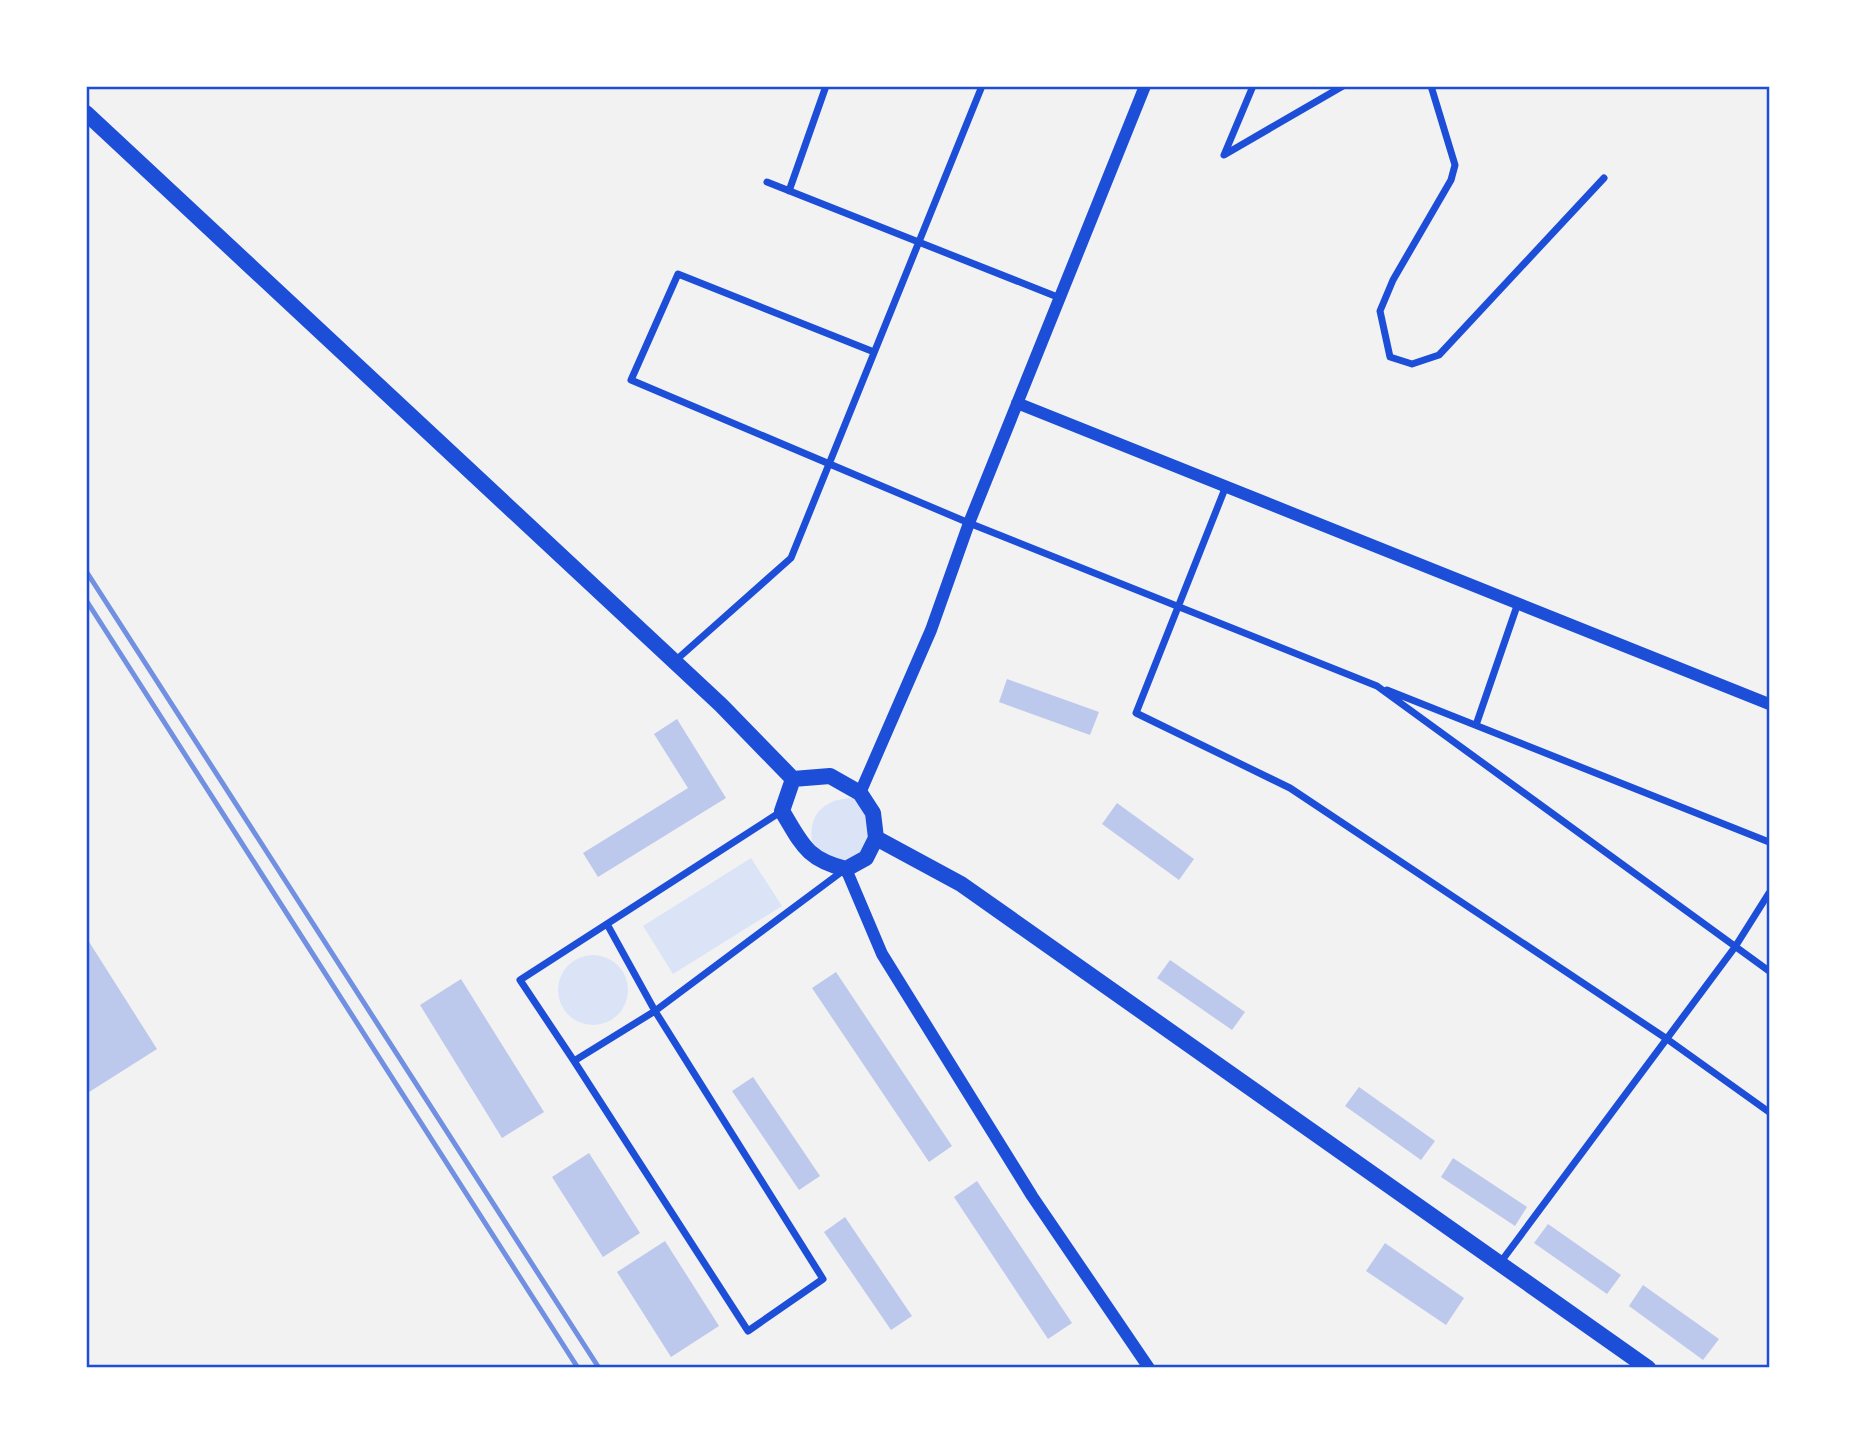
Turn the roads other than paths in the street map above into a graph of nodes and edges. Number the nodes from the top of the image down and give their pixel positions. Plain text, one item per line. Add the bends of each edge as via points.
1 (826, 86) edge
2 (982, 86) edge
3 (1144, 86) edge
4 (1253, 86) edge
5 (1343, 86) edge
6 (1431, 86) edge
7 (86, 113) edge
8 (1604, 178) dead end
9 (767, 182) dead end
10 (789, 191) junction
11 (919, 242) junction
12 (1059, 298) junction
13 (874, 352) junction
14 (1017, 403) junction
15 (829, 464) junction
16 (1226, 486) junction
17 (969, 523) junction
18 (1518, 603) junction
19 (1178, 607) junction
20 (674, 662) junction
21 (1377, 686) junction
22 (1769, 704) edge
23 (1476, 725) junction
24 (793, 779) junction
25 (860, 793) junction
26 (782, 811) junction
27 (876, 838) junction
28 (1769, 842) edge
29 (846, 869) junction
30 (1769, 893) edge
31 (607, 924) junction
32 (1735, 947) junction
33 (1769, 971) edge
34 (655, 1011) junction
35 (1667, 1039) junction
36 (574, 1061) junction
37 (1769, 1112) edge
38 (1499, 1265) junction
39 (1149, 1368) edge
40 (1648, 1368) edge

1 - 10 street
2 - 11 street
3 - 12 street
4 - 5 street via 1224,155
6 - 8 street via 1455,165 1380,311 1390,357 1412,364 1439,355
7 - 20 highway
9 - 10 street
10 - 11 street
11 - 12 street
11 - 13 street
12 - 14 street
13 - 15 street
13 - 15 street via 678,274 631,380
14 - 16 street
14 - 17 street
15 - 17 street
15 - 20 street via 791,558
16 - 18 street
16 - 19 street
17 - 19 street
17 - 25 street via 930,630
18 - 22 street
18 - 23 street
19 - 21 street
19 - 35 street via 1136,713 1290,788
20 - 24 highway
21 - 23 street
21 - 32 street
23 - 28 street
24 - 25 highway via 830,776
24 - 26 highway
25 - 27 highway via 873,813
26 - 29 highway via 808,853 825,864
26 - 31 street
27 - 29 highway via 866,858
27 - 38 highway via 961,884
29 - 34 street
29 - 39 street via 882,954 1032,1196
30 - 32 street
31 - 34 street
31 - 36 street via 520,979
32 - 33 street
32 - 35 street
34 - 36 street
34 - 36 street via 823,1279 748,1331
35 - 37 street
35 - 38 street
38 - 40 highway

